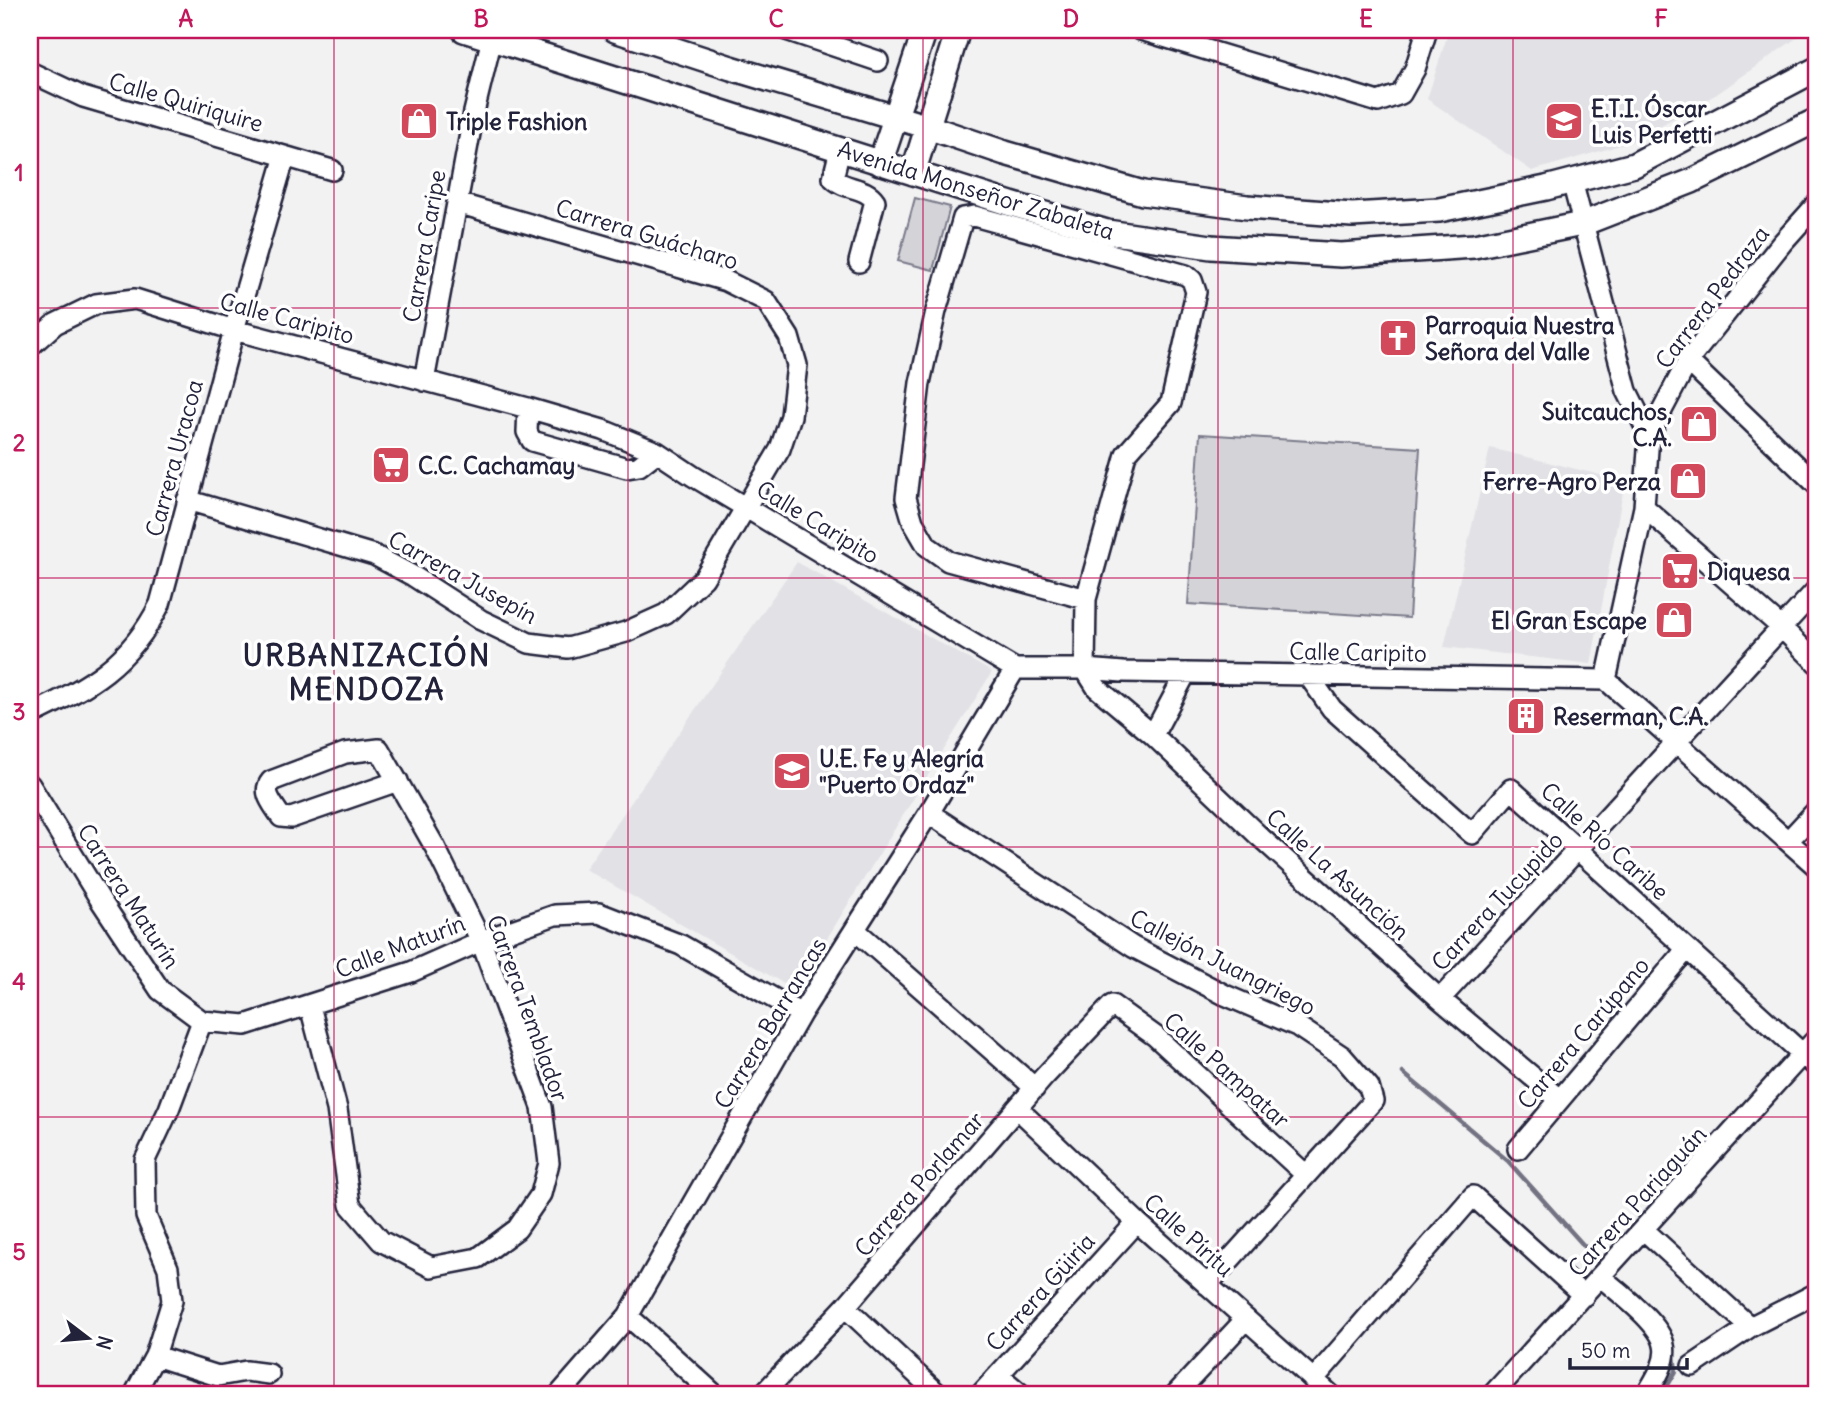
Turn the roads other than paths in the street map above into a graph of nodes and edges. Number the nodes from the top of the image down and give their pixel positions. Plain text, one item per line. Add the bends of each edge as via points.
1 (464, 30) edge
2 (615, 30) edge
3 (786, 30) edge
4 (925, 30) edge
5 (958, 30) edge
6 (1427, 30) edge
7 (1147, 32) edge
8 (493, 34) edge
9 (878, 61) dead end
10 (1817, 69) edge
11 (30, 72) edge
12 (896, 118) junction
13 (1817, 120) edge
14 (928, 127) junction
15 (840, 150) junction
16 (285, 156) junction
17 (880, 163) junction
18 (332, 170) dead end
19 (913, 173) junction
20 (1572, 181) junction
21 (457, 203) junction
22 (1817, 204) edge
23 (1582, 224) junction
24 (859, 262) dead end
25 (234, 330) junction
26 (30, 346) edge
27 (1688, 361) junction
28 (425, 381) junction
29 (528, 408) junction
30 (1648, 435) junction
31 (657, 452) junction
32 (1817, 485) edge
33 (187, 500) junction
34 (1644, 507) junction
35 (746, 508) junction
36 (1817, 589) edge
37 (1086, 599) junction
38 (1781, 626) junction
39 (1817, 663) edge
40 (1016, 669) junction
41 (1085, 669) junction
42 (1186, 673) junction
43 (1308, 675) junction
44 (1606, 680) junction
45 (30, 715) edge
46 (1153, 735) junction
47 (1677, 742) junction
48 (398, 781) junction
49 (30, 785) edge
50 (1817, 810) edge
51 (929, 813) junction
52 (1788, 841) junction
53 (1579, 850) junction
54 (1817, 867) edge
55 (855, 930) junction
56 (481, 940) junction
57 (1686, 950) junction
58 (1440, 999) junction
59 (1112, 1005) joint
60 (310, 1006) junction
61 (801, 1014) junction
62 (202, 1021) junction
63 (1817, 1038) edge
64 (1810, 1061) edge
65 (1035, 1088) junction
66 (1559, 1099) junction
67 (1017, 1108) junction
68 (1518, 1149) dead end
69 (1306, 1175) junction
70 (1137, 1222) junction
71 (1644, 1230) junction
72 (1606, 1272) junction
73 (1207, 1285) junction
74 (1817, 1293) edge
75 (1584, 1296) junction
76 (845, 1307) junction
77 (628, 1316) junction
78 (1246, 1319) junction
79 (1750, 1327) junction
80 (155, 1356) junction
81 (1692, 1366) dead end
82 (269, 1374) dead end
83 (999, 1375) junction
84 (1314, 1380) junction
85 (134, 1395) edge
86 (559, 1395) edge
87 (715, 1395) edge
88 (762, 1395) edge
89 (939, 1395) edge
90 (980, 1395) edge
91 (1022, 1395) edge
92 (1175, 1395) edge
93 (1331, 1395) edge
94 (1492, 1395) edge
95 (1646, 1395) edge

1 - 8 street, Avenida Monseñor Zabaleta
2 - 12 street, Avenida Monseñor Zabaleta
3 - 9 street
4 - 12 street
5 - 14 street
6 - 7 street via 1415,69 1401,94 1378,102
8 - 15 street, Avenida Monseñor Zabaleta
8 - 21 street, Carrera Caripe
10 - 20 street, Avenida Monseñor Zabaleta via 1634,165
11 - 16 street, Calle Quiriquire via 83,97
12 - 14 street, Avenida Monseñor Zabaleta
12 - 17 street
13 - 23 street, Avenida Monseñor Zabaleta via 1692,181
14 - 19 street
14 - 20 street, Avenida Monseñor Zabaleta via 1143,193 1247,207 1352,215 1439,210
15 - 17 street, Avenida Monseñor Zabaleta
15 - 24 street via 832,178 868,193 875,201
16 - 18 street, Calle Quiriquire
16 - 25 street, Carrera Uracoa
17 - 19 street, Avenida Monseñor Zabaleta
19 - 23 street, Avenida Monseñor Zabaleta via 1107,232 1211,247 1341,256 1474,246
20 - 23 street
21 - 28 street, Carrera Caripe
21 - 35 street, Carrera Guácharo via 726,281 766,302 789,337 797,365 791,416 780,449
22 - 27 street, Carrera Pedraza
23 - 30 street via 1627,391
25 - 26 street, Calle Caripito via 135,299 96,304 55,324
25 - 28 street, Calle Caripito
25 - 33 street, Carrera Uracoa
27 - 30 street, Carrera Pedraza
27 - 32 street
28 - 29 street, Calle Caripito
29 - 31 street, Calle Caripito
29 - 31 street via 527,432 532,441 627,468 639,466
30 - 34 street, Carrera Pedraza
31 - 35 street, Calle Caripito
33 - 35 street, Carrera Jusepín via 374,555 481,620 529,643 568,648 626,632 666,614 704,579
33 - 45 street, Carrera Uracoa via 160,604 146,631 122,659 78,692
34 - 38 street
34 - 44 street, Carrera Pedraza
35 - 40 street, Calle Caripito
36 - 38 street, Carrera Tucupido
37 - 37 street via 1126,454 1171,403 1196,292 1186,275 974,216 963,218 920,383 906,498 913,522 927,546 948,561
37 - 41 street
38 - 39 street
38 - 47 street, Carrera Tucupido
40 - 41 street, Calle Caripito
40 - 51 street, Carrera Barrancas
41 - 42 street, Calle Caripito
41 - 46 street, Calle La Asunción via 1097,688
42 - 43 street, Calle Caripito
42 - 46 street
43 - 44 street, Calle Caripito
43 - 53 street, Calle Río Caribe via 1332,709 1472,834 1511,789
44 - 47 street
46 - 58 street, Calle La Asunción
47 - 52 street
47 - 53 street, Carrera Tucupido
48 - 48 street, Carrera Temblador via 379,750 345,753 271,782 267,793 281,817 291,818
48 - 56 street, Carrera Temblador
49 - 62 street, Carrera Maturín via 160,990
50 - 52 street
51 - 55 street, Carrera Barrancas
51 - 69 street, Callejón Juangriego via 1133,947 1297,1026 1342,1056 1369,1087 1373,1101
52 - 54 street
53 - 57 street, Calle Río Caribe
53 - 58 street, Carrera Tucupido
55 - 61 street, Carrera Barrancas
55 - 65 street
56 - 60 street, Calle Maturín via 411,972
56 - 60 street, Carrera Temblador via 542,1107 549,1163 541,1194 517,1229 478,1258 432,1267 381,1241 349,1205 337,1109
56 - 61 street, Calle Maturín via 555,915 599,913 681,945
57 - 64 street, Calle Río Caribe
57 - 66 street, Carrera Carúpano
58 - 66 street, Calle La Asunción
59 - 65 street, Carrera Porlamar
59 - 69 street, Calle Pampatar via 1156,1036
60 - 62 street, Calle Maturín via 245,1025
61 - 77 street, Carrera Barrancas
62 - 80 street via 145,1160 146,1216 168,1268 172,1301
63 - 64 street, Carrera Pariaguán
64 - 71 street, Carrera Pariaguán
65 - 67 street, Carrera Porlamar
66 - 68 street, Carrera Carúpano
67 - 70 street, Calle Píritu
67 - 76 street, Carrera Porlamar
69 - 73 street
70 - 73 street, Calle Píritu
70 - 83 street, Carrera Güiria
71 - 72 street, Carrera Pariaguán
71 - 79 street
72 - 75 street, Carrera Pariaguán
72 - 95 street via 1655,1327 1664,1345 1663,1363
73 - 78 street, Calle Píritu
74 - 79 street
75 - 84 street via 1473,1196
75 - 94 street, Carrera Pariaguán
76 - 88 street, Carrera Porlamar
76 - 89 street
77 - 86 street, Carrera Barrancas
77 - 87 street
78 - 84 street, Calle Píritu
78 - 92 street
79 - 81 street
80 - 82 street via 218,1376 246,1370
80 - 85 street
83 - 90 street, Carrera Güiria
83 - 91 street
84 - 93 street, Calle Píritu

